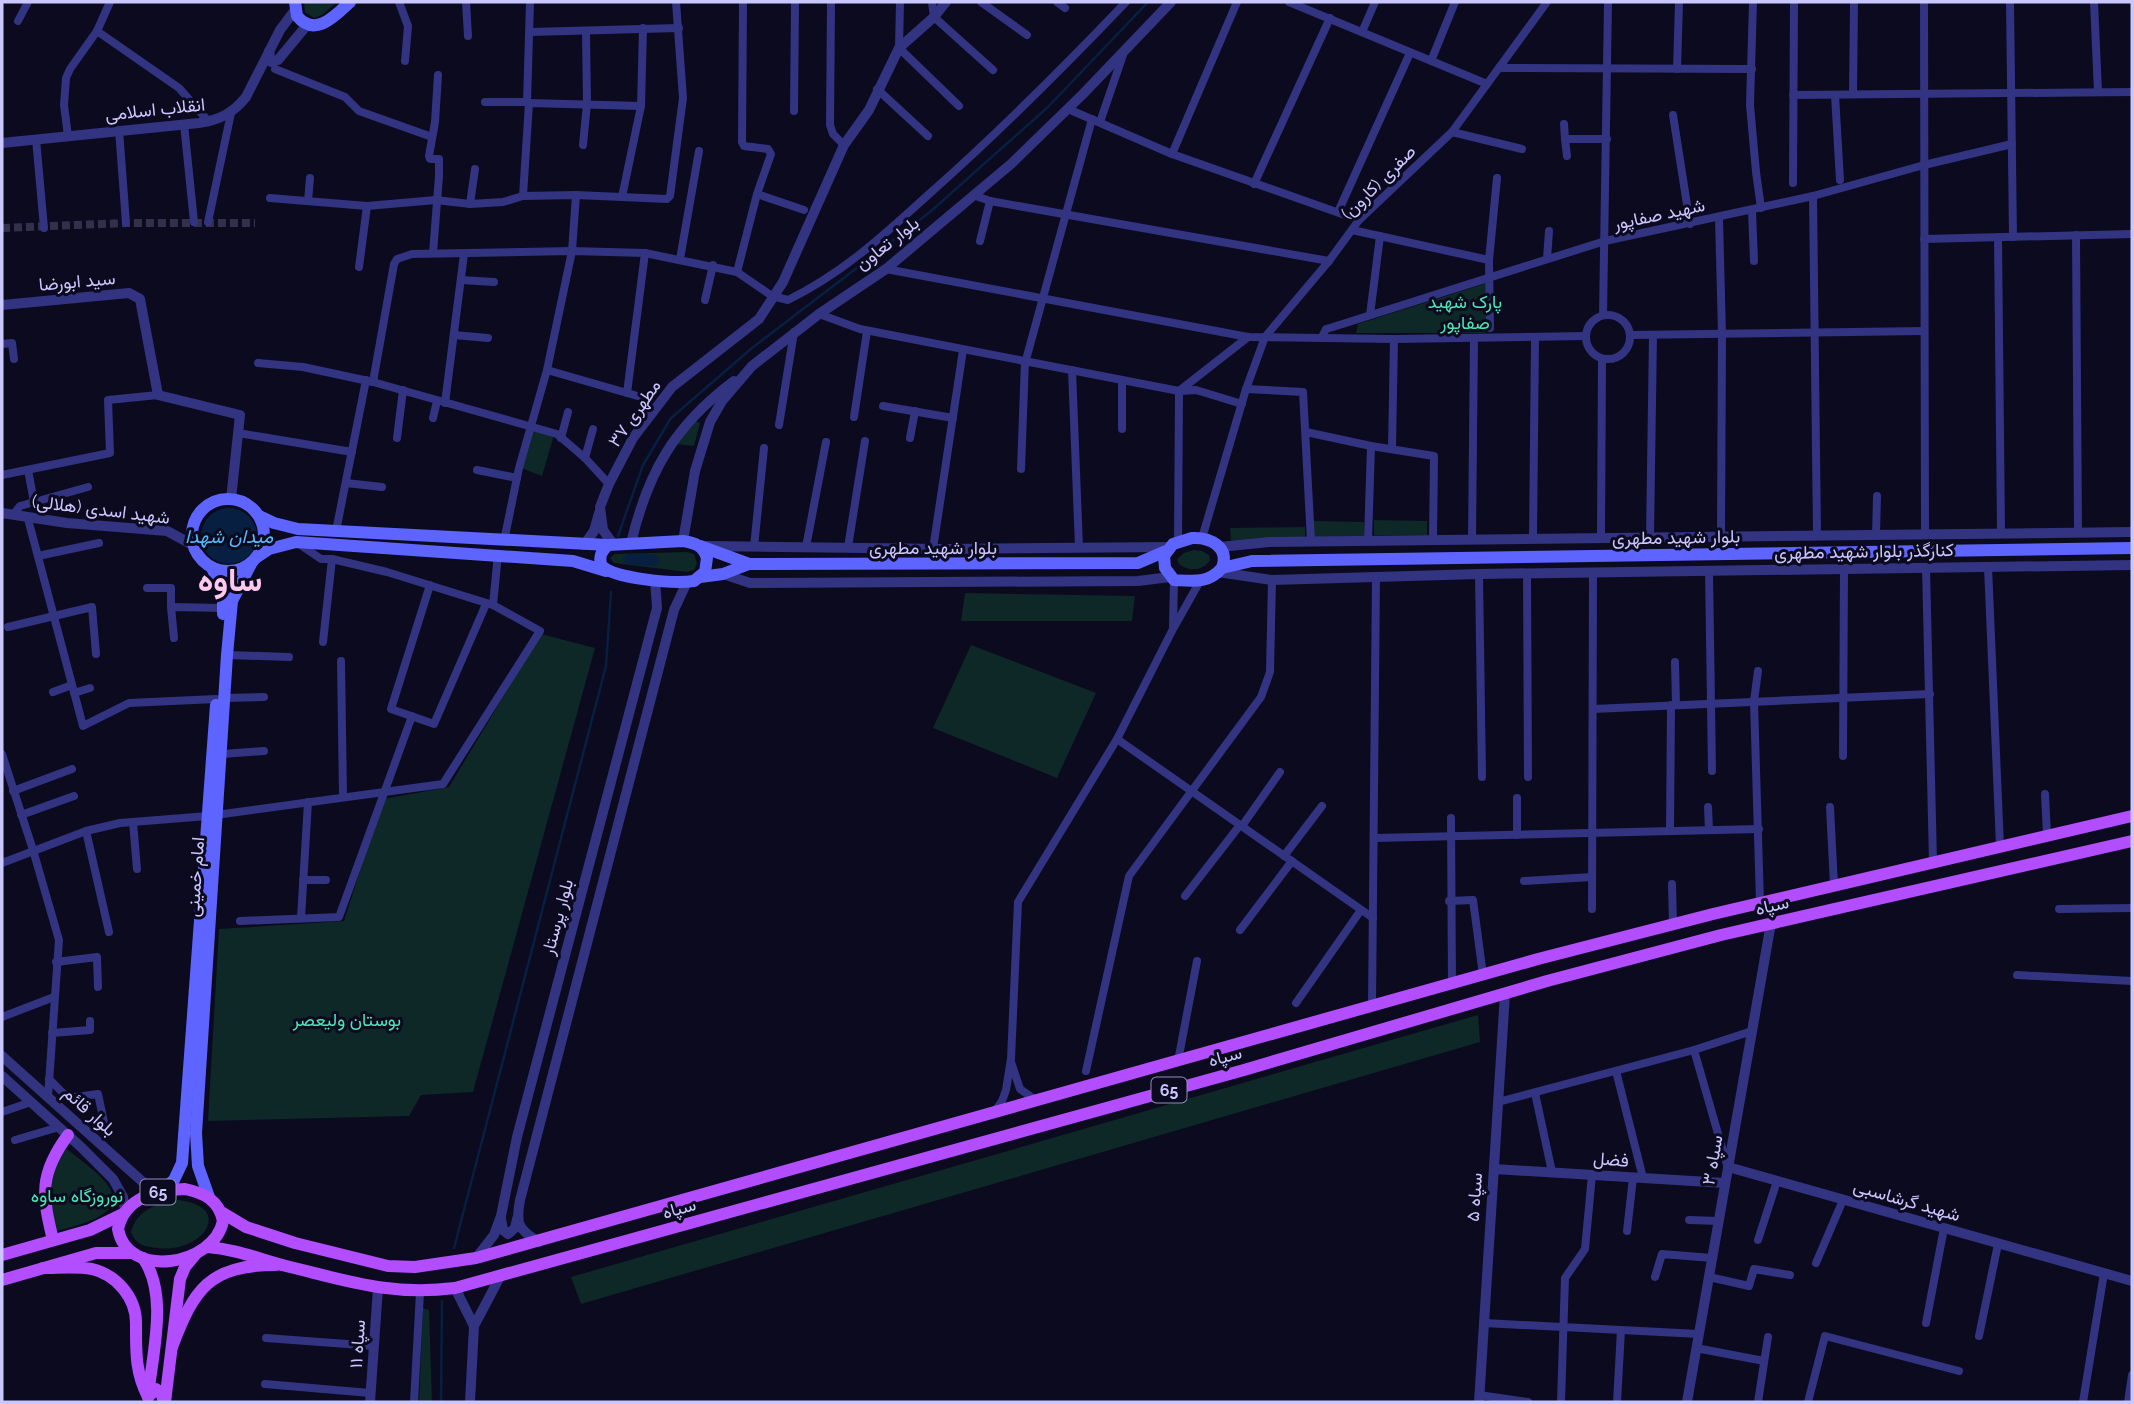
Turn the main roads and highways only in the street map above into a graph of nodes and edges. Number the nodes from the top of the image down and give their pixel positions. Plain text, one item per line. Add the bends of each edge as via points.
1 (351, 2) edge
2 (294, 4) edge
3 (259, 516) junction
4 (297, 536) junction
5 (610, 545) junction
6 (700, 546) junction
7 (1171, 547) junction
8 (2132, 548) edge
9 (1221, 549) junction
10 (254, 560) junction
11 (1252, 561) junction
12 (749, 564) junction
13 (1138, 564) junction
14 (212, 568) junction
15 (1220, 570) junction
16 (606, 571) junction
17 (1170, 576) junction
18 (694, 580) junction
19 (220, 698) junction
20 (212, 816) junction
21 (2132, 816) edge
22 (2132, 841) edge
23 (1763, 902) junction
24 (1771, 923) junction
25 (193, 1088) junction
26 (63, 1131) road end
27 (158, 1192) junction
28 (209, 1197) junction
29 (124, 1212) junction
30 (221, 1212) junction
31 (53, 1240) junction
32 (302, 1245) junction
33 (207, 1247) junction
34 (196, 1254) junction
35 (2, 1255) edge
36 (137, 1256) junction
37 (284, 1265) junction
38 (43, 1268) junction
39 (298, 1268) junction
40 (2, 1280) edge
41 (172, 1347) junction
42 (148, 1399) edge
43 (164, 1402) edge

1 - 2 main road via 321,25 307,25 297,16
3 - 4 main road
3 - 10 main road via 263,546
3 - 14 main road via 246,503 231,499 214,502 200,512 193,528 193,545
4 - 5 main road via 336,531
4 - 10 main road
4 - 16 main road via 573,561
5 - 6 main road via 683,541
5 - 16 main road via 599,558
6 - 12 main road
6 - 18 main road via 707,558 705,572
7 - 9 main road via 1202,538
7 - 13 main road, بلوار شهید مطهری
7 - 17 main road via 1163,562
8 - 11 main road, بلوار شهید مطهری
9 - 11 main road
9 - 15 main road
10 - 14 main road via 235,571
10 - 19 main road, امام خمینی via 232,601
11 - 15 main road, بلوار شهید مطهری
12 - 13 main road, بلوار شهید مطهری
12 - 18 main road, بلوار شهید مطهری
13 - 17 main road
14 - 19 main road, امام خمینی via 223,592
15 - 17 main road via 1200,581
16 - 18 main road, بلوار شهید مطهری via 655,580
19 - 20 main road, امام خمینی
19 - 20 main road, امام خمینی via 222,754
20 - 25 main road, امام خمینی
21 - 23 main road, سپاه / 65
22 - 24 main road, سپاه / 65
23 - 24 main road
23 - 32 main road, سپاه / 65 via 1483,975 475,1258 402,1266
24 - 39 main road, سپاه / 65 via 455,1288 420,1292 378,1288
25 - 27 main road, امام خمینی via 182,1163 174,1180
25 - 28 main road, امام خمینی via 198,1166
26 - 31 main road via 47,1171 45,1202
27 - 28 main road, 65 via 185,1189
27 - 29 main road, 65
28 - 30 main road, 65
29 - 31 main road, 65 via 90,1230
29 - 36 main road, 65 via 120,1238
30 - 32 main road, سپاه / 65 via 246,1227
30 - 33 main road via 221,1230
31 - 35 main road, 65
32 - 39 main road via 292,1256
33 - 34 main road
33 - 37 main road, سپاه / 65
34 - 36 main road via 169,1261
34 - 41 main road via 180,1279
36 - 38 main road via 96,1253
36 - 42 main road via 152,1270 156,1283
37 - 39 main road, سپاه / 65
37 - 41 main road via 235,1270 208,1282 187,1308
38 - 40 main road
38 - 42 main road via 95,1270 119,1284 133,1303 136,1362
41 - 43 main road
42 - 43 main road via 156,1389

